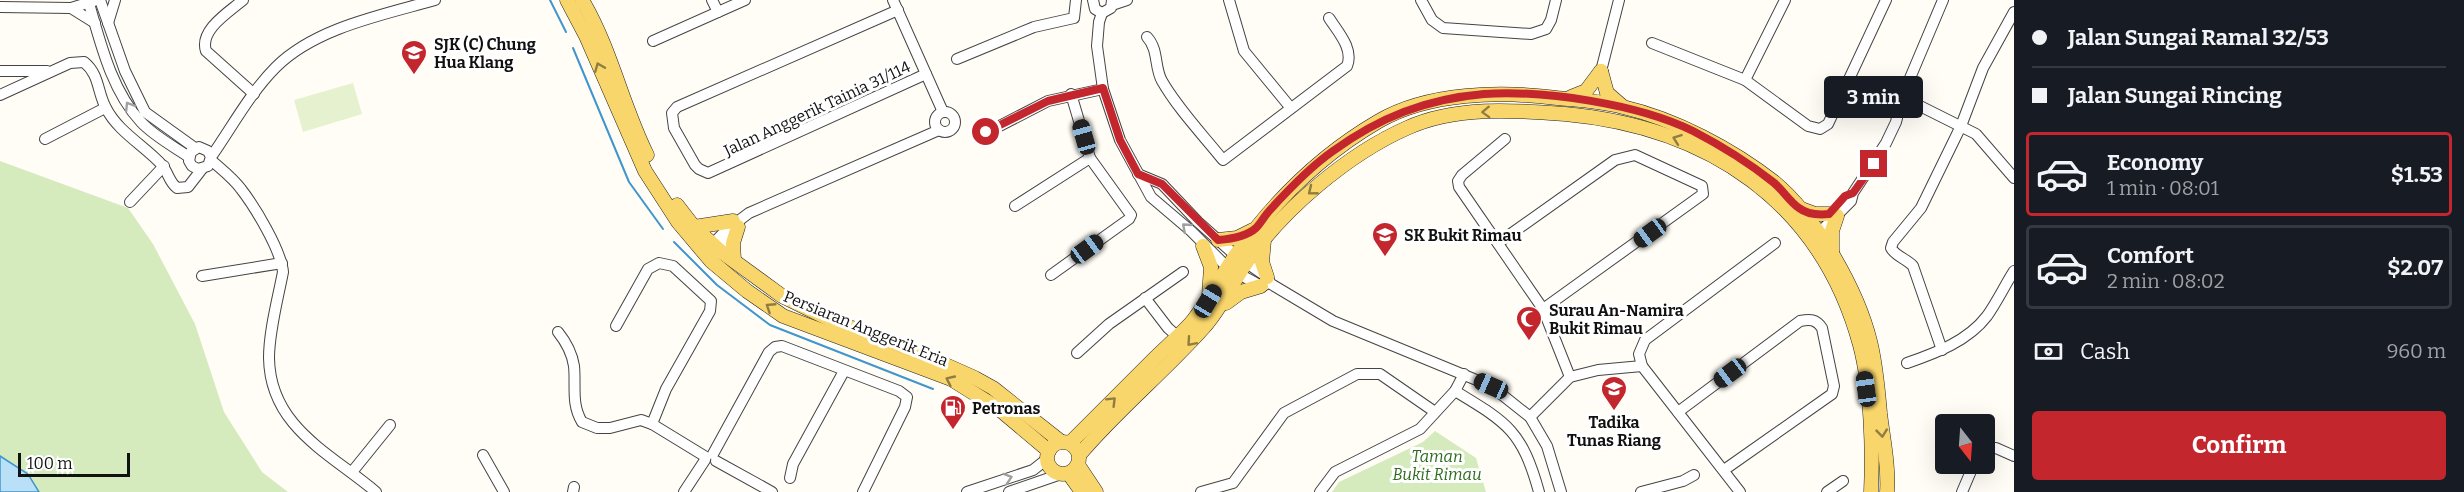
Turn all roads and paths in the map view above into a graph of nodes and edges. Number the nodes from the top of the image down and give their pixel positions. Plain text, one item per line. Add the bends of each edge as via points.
1 (116, 0) edge
2 (243, 0) edge
3 (435, 0) edge
4 (567, 0) edge
5 (582, 0) edge
6 (712, 0) edge
7 (745, 0) edge
8 (1076, 0) edge
9 (1093, 0) edge
10 (1127, 0) edge
11 (1229, 0) edge
12 (1421, 0) edge
13 (1556, 0) edge
14 (1619, 0) edge
15 (1886, 0) edge
16 (1943, 0) edge
17 (94, 1) edge
18 (1782, 1) edge
19 (1112, 2) edge
20 (895, 5) edge
21 (0, 7) edge
22 (71, 8) junction
23 (718, 12) junction
24 (2014, 12) edge
25 (1102, 13) junction
26 (1329, 18) dead end
27 (108, 23) junction
28 (95, 24) junction
29 (1147, 37) dead end
30 (653, 42) dead end
31 (1652, 43) dead end
32 (957, 59) dead end
33 (0, 71) edge
34 (13, 71) junction
35 (50, 71) junction
36 (1601, 71) junction
37 (926, 74) junction
38 (1744, 80) junction
39 (16, 88) junction
40 (1103, 88) junction
41 (0, 94) edge
42 (254, 94) junction
43 (1071, 94) junction
44 (1902, 97) junction
45 (1563, 98) junction
46 (1596, 102) junction
47 (1622, 106) junction
48 (1290, 107) junction
49 (105, 108) junction
50 (943, 112) junction
51 (1605, 118) junction
52 (1961, 126) junction
53 (939, 130) junction
54 (986, 132) dead end
55 (45, 139) dead end
56 (1505, 139) dead end
57 (1715, 150) junction
58 (192, 153) junction
59 (1090, 158) junction
60 (207, 164) junction
61 (164, 166) junction
62 (1138, 174) junction
63 (2014, 178) edge
64 (1177, 199) junction
65 (130, 202) dead end
66 (1015, 206) dead end
67 (1799, 208) junction
68 (1167, 211) junction
69 (1833, 215) junction
70 (737, 222) junction
71 (694, 227) junction
72 (1260, 233) junction
73 (1812, 235) junction
74 (1218, 240) junction
75 (1498, 243) junction
76 (1775, 243) dead end
77 (1203, 246) junction
78 (712, 252) junction
79 (1832, 255) junction
80 (734, 260) junction
81 (282, 263) junction
82 (1237, 265) junction
83 (2014, 271) edge
84 (1183, 272) dead end
85 (1051, 275) dead end
86 (202, 276) dead end
87 (1266, 282) junction
88 (1145, 298) junction
89 (1213, 306) junction
90 (1543, 309) junction
91 (616, 326) dead end
92 (558, 332) dead end
93 (1177, 336) junction
94 (1942, 350) junction
95 (1077, 353) dead end
96 (1907, 363) dead end
97 (1642, 366) junction
98 (844, 371) junction
99 (1464, 374) junction
100 (1570, 376) junction
101 (1455, 392) junction
102 (1435, 412) junction
103 (1678, 412) junction
104 (1530, 417) junction
105 (652, 424) junction
106 (390, 425) dead end
107 (1065, 442) junction
108 (1995, 448) edge
109 (483, 455) dead end
110 (1048, 455) junction
111 (2014, 456) edge
112 (710, 458) junction
113 (1072, 467) junction
114 (1724, 470) junction
115 (352, 472) junction
116 (1970, 474) edge
117 (1694, 475) dead end
118 (790, 478) dead end
119 (1843, 482) dead end
120 (376, 492) edge
121 (504, 492) edge
122 (684, 492) edge
123 (772, 492) edge
124 (863, 492) edge
125 (967, 492) edge
126 (1009, 492) edge
127 (1082, 492) edge
128 (1096, 492) edge
129 (1201, 492) edge
130 (1320, 492) edge
131 (1539, 492) edge
132 (1561, 492) edge
133 (1641, 492) edge
134 (1740, 492) edge
135 (1827, 492) edge
136 (1871, 492) edge
137 (1887, 492) edge
138 (1962, 492) edge

1 - 27 street
2 - 42 street via 208,33 204,45
3 - 42 street via 316,38 275,68
78 -> 4 main road, Persiaran Anggerik Eria via 678,222 645,171
5 - 71 main road, Persiaran Anggerik Eria via 646,153 673,201
6 - 23 street
7 - 23 street
8 - 32 street via 1074,18 1034,27
9 - 25 street via 1095,9
10 - 19 street
11 - 48 street via 1244,51
12 - 13 street via 1432,20 1443,28 1531,34 1546,29
14 - 36 street
15 - 38 street via 1825,127 1808,126
16 - 44 street
17 - 22 street
17 - 27 street
17 - 28 street
18 - 38 street
19 - 25 street via 1109,11
20 - 37 street
20 - 37 street, Jalan Anggerik Tainia 31/114 via 677,107 672,113 672,124 695,165 704,172 720,169
21 - 22 street
22 - 28 street
23 - 30 street
24 - 52 street via 1983,68
25 - 40 street via 1097,46
26 - 48 street via 1347,47 1347,66
27 - 58 street via 145,112
58 -> 28 street via 152,131 132,111 112,73
29 - 48 street via 1153,43 1161,79 1224,160
31 - 38 street
33 - 34 street
34 - 35 street
34 - 39 street
35 - 39 street
35 - 49 street via 84,62 94,74
36 - 45 main road via 1586,91
36 - 46 main road
36 - 47 main road via 1607,93
37 - 50 street
39 - 41 street
40 - 43 street
40 - 62 street via 1120,140
42 - 60 street
43 - 54 street
43 - 59 street
44 - 52 street
44 - 69 street via 1886,143 1853,193 1845,196
45 - 46 main road
45 - 72 main road via 1519,93 1445,99 1383,119 1331,152 1282,197
46 - 47 main road
46 - 51 main road
47 - 57 main road via 1692,131
49 - 55 street
49 - 61 street
50 - 53 street via 935,121
50 - 53 street via 953,115 955,124 948,131
57 -> 51 main road
51 -> 72 main road via 1522,111 1476,112 1408,127 1336,171
52 - 63 street via 1976,134
52 - 94 street via 1921,208 1892,248 1913,266
53 - 70 street via 749,213
56 - 75 street via 1458,181 1461,192
57 - 67 main road via 1774,183
57 - 73 main road via 1769,192
58 - 60 street via 192,166
58 - 60 street via 205,149
59 - 66 street
59 - 85 street via 1131,215
60 - 61 street via 188,187 177,188
60 - 81 street via 241,188
61 - 65 street
62 - 64 street via 1162,184
62 - 68 street via 1151,198
64 - 68 street
64 - 74 street
67 - 69 main road
67 - 73 main road
77 -> 68 street
69 - 73 street
69 - 79 main road
70 - 71 main road
70 - 78 street
70 - 80 main road
71 - 78 main road, Persiaran Anggerik Eria
72 - 74 main road
72 - 82 main road
72 - 87 main road
73 - 79 main road
73 - 136 main road via 1834,277 1860,346 1867,398
74 - 82 street
75 - 90 street
75 - 90 street via 1624,156 1635,155 1702,186 1703,194
76 - 97 street via 1645,340 1640,354
77 - 82 street
77 - 89 main road via 1211,267
78 - 80 main road, Persiaran Anggerik Eria
110 -> 78 main road, Persiaran Anggerik Eria via 999,409 951,379 783,315 747,291
79 -> 137 main road via 1853,293 1870,342
80 - 107 main road, Persiaran Anggerik Eria via 800,306 975,378
81 - 86 street
81 - 115 street via 269,356 274,392 292,423
82 - 87 street
82 - 89 main road
83 - 94 street via 1987,316 1965,337
84 - 88 street
87 - 89 main road
87 - 99 street via 1333,321
88 - 93 street
88 - 95 street
89 - 93 main road
89 -> 113 main road via 1172,363 1120,411
90 - 100 street
91 - 105 street via 648,269 659,262 673,266 711,301 710,311 666,389
92 - 105 street via 573,363 576,408 582,422 603,428 640,420
107 -> 93 main road
94 - 96 street
97 - 100 street
97 - 103 street
98 - 112 street via 782,346 772,349
98 - 118 street via 793,464
98 - 124 street via 899,390 907,397
99 - 101 street
99 - 104 street via 1491,386
100 - 104 street
101 - 102 street
101 - 131 street via 1499,418 1518,439 1528,456
102 - 129 street via 1380,374 1357,374 1284,413 1233,483
102 - 130 street via 1420,429 1335,472
103 - 114 street
103 - 114 street via 1800,321 1817,321 1822,328 1834,386 1832,394
104 - 132 street via 1547,446
105 - 112 street
106 - 115 street
107 - 110 main road
107 - 113 main road, Persiaran Anggerik Eria
108 - 111 street
109 - 121 street
110 - 113 main road, Persiaran Anggerik Eria via 1052,469
125 -> 110 street via 1033,470
112 - 122 street
112 - 123 street
113 - 126 street
113 - 127 main road
113 - 128 main road
114 - 134 street
115 - 120 street
116 - 138 street
117 - 133 street
119 - 135 street

